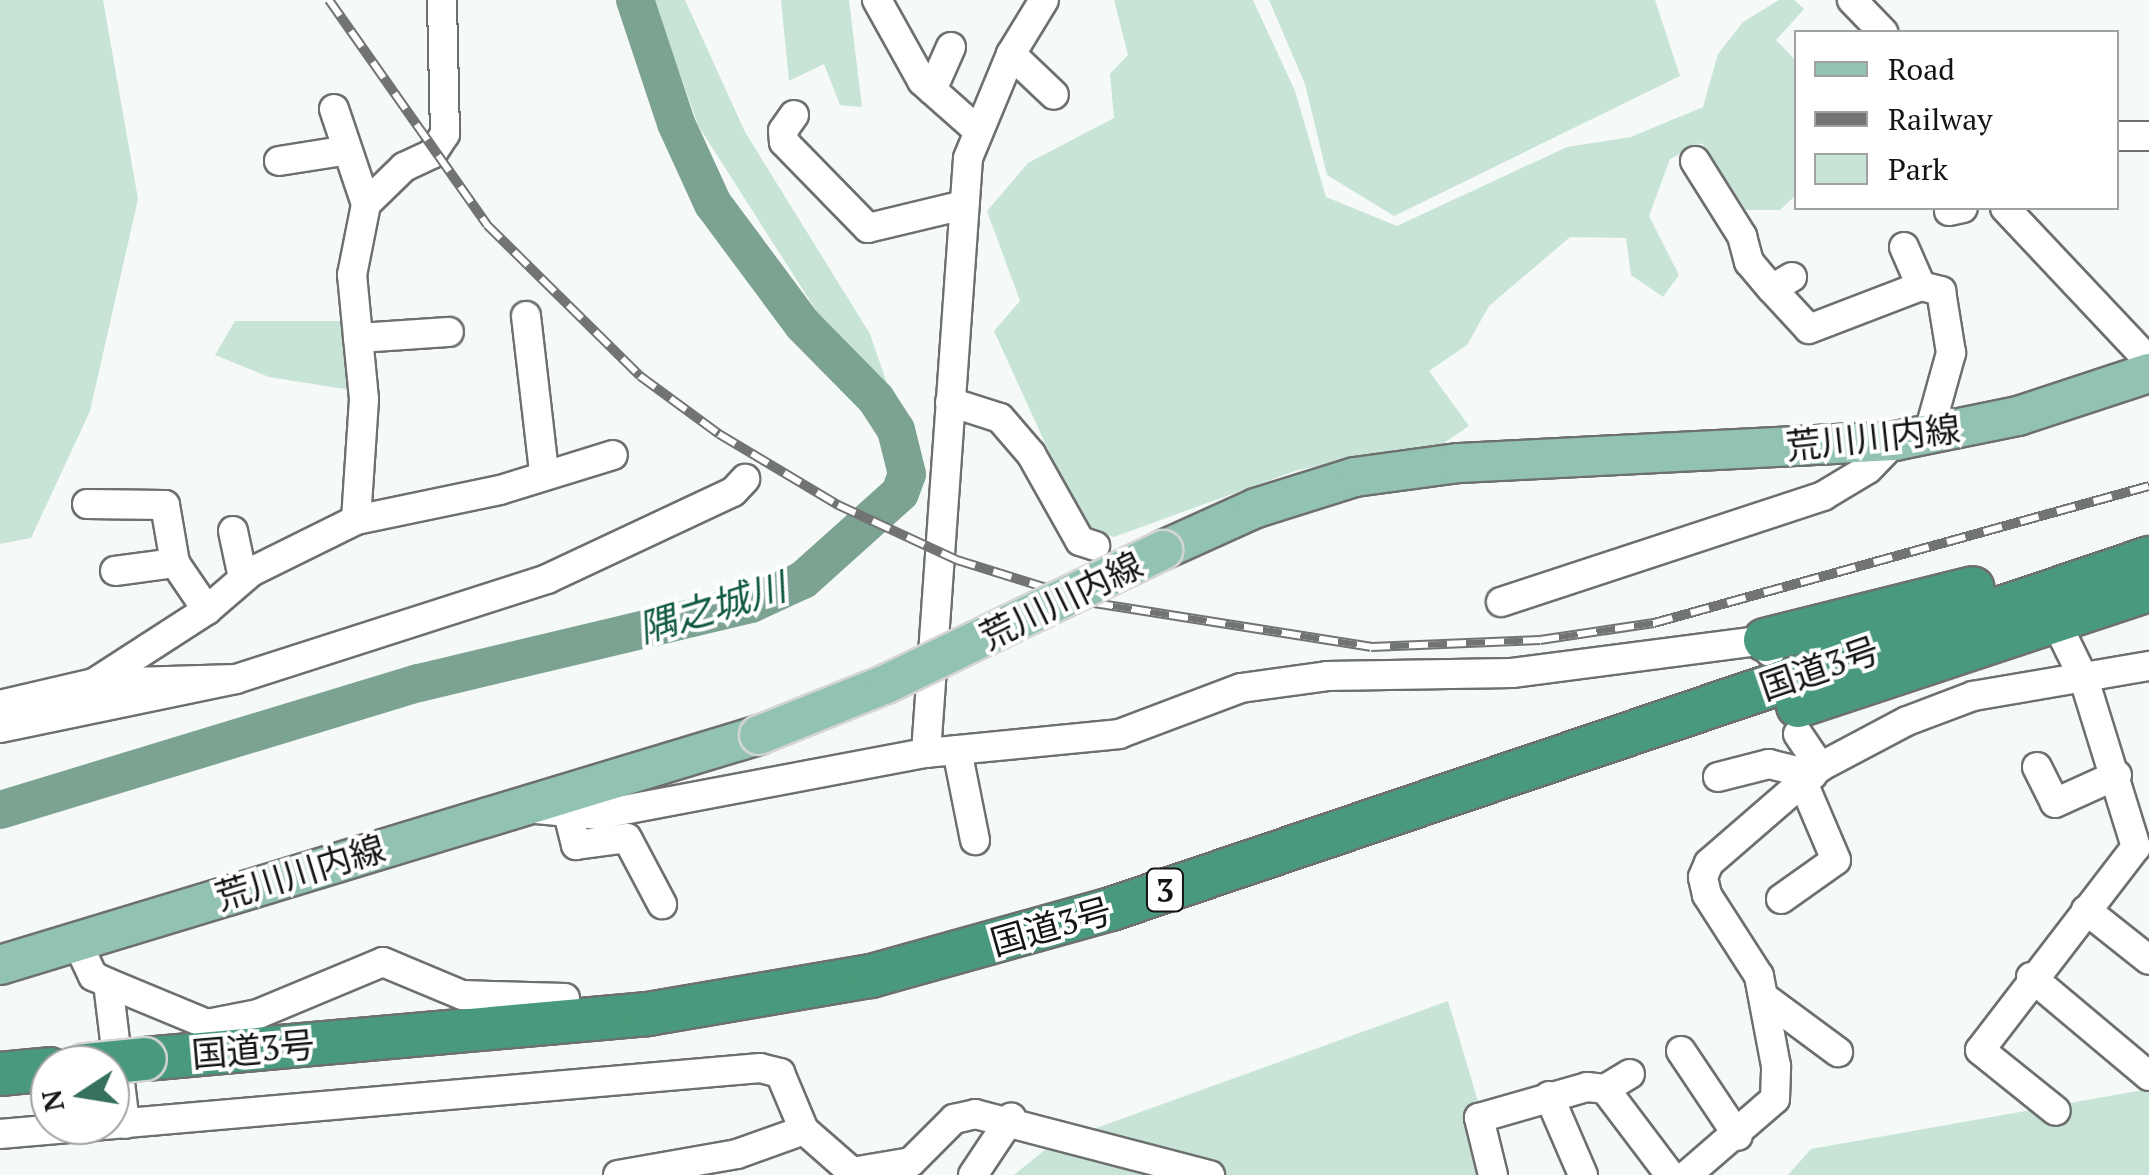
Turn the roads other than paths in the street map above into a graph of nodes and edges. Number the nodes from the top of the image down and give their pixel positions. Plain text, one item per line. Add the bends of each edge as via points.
1 (442, 0) edge
2 (877, 0) edge
3 (1044, 0) edge
4 (1852, 0) edge
5 (1881, 30) edge
6 (951, 47) dead end
7 (1010, 54) junction
8 (932, 90) junction
9 (1054, 95) dead end
10 (334, 109) dead end
11 (794, 116) dead end
12 (975, 128) junction
13 (2119, 136) edge
14 (2149, 136) edge
15 (343, 151) junction
16 (279, 161) dead end
17 (1694, 161) dead end
18 (366, 204) junction
19 (964, 205) junction
20 (2007, 210) edge
21 (1904, 247) dead end
22 (1921, 286) junction
23 (526, 316) dead end
24 (449, 332) dead end
25 (358, 338) junction
26 (2149, 361) edge
27 (2149, 373) edge
28 (950, 402) junction
29 (1911, 439) junction
30 (612, 455) dead end
31 (544, 472) junction
32 (746, 479) dead end
33 (87, 504) dead end
34 (356, 520) junction
35 (233, 531) dead end
36 (2149, 535) edge
37 (1095, 546) dead end
38 (2149, 558) edge
39 (175, 564) junction
40 (115, 571) dead end
41 (243, 578) junction
42 (2149, 590) edge
43 (1501, 602) dead end
44 (2049, 607) junction
45 (208, 610) junction
46 (170, 636) junction
47 (1768, 648) joint
48 (2149, 666) edge
49 (2084, 678) junction
50 (236, 679) junction
51 (178, 681) junction
52 (94, 684) junction
53 (0, 705) edge
54 (0, 728) edge
55 (1798, 734) dead end
56 (958, 750) junction
57 (926, 752) junction
58 (2037, 768) dead end
59 (2116, 775) junction
60 (1812, 776) junction
61 (1718, 777) dead end
62 (525, 808) junction
63 (570, 817) junction
64 (2141, 833) edge
65 (975, 840) dead end
66 (1781, 898) dead end
67 (662, 904) dead end
68 (2086, 910) junction
69 (77, 942) junction
70 (2149, 960) edge
71 (0, 965) edge
72 (2031, 978) junction
73 (108, 983) junction
74 (565, 998) dead end
75 (1765, 998) junction
76 (1681, 1051) dead end
77 (1838, 1052) dead end
78 (30, 1070) edge
79 (0, 1074) edge
80 (1630, 1074) dead end
81 (2149, 1076) edge
82 (1605, 1089) junction
83 (132, 1090) edge
84 (1550, 1096) junction
85 (30, 1097) edge
86 (0, 1100) edge
87 (2056, 1111) dead end
88 (1011, 1118) junction
89 (804, 1130) junction
90 (0, 1134) edge
91 (1738, 1136) junction
92 (655, 1170) edge
93 (852, 1173) edge
94 (618, 1175) edge
95 (973, 1175) edge
96 (1210, 1175) edge
97 (1493, 1175) edge
98 (1583, 1175) edge
99 (1670, 1175) edge
100 (1687, 1175) edge

1 - 18 street via 445,134 432,154 404,167
2 - 8 street via 902,54
3 - 7 street
4 - 5 street
6 - 8 street
7 - 9 street
7 - 12 street
8 - 12 street
10 - 15 street
11 - 19 street via 784,142 868,228
12 - 19 street
13 - 14 street
15 - 16 street
15 - 18 street
17 - 22 street via 1742,236 1750,262 1782,283 1809,329
18 - 25 street via 352,275
19 - 28 street
20 - 26 street
21 - 22 street
22 - 29 street via 1941,292 1950,353
23 - 31 street
24 - 25 street
25 - 34 street via 364,400
27 - 29 main road, 荒川川内線
28 - 37 street via 1000,418 1031,454 1080,541
28 - 57 street
29 - 43 street via 1823,496
29 - 62 main road, 荒川川内線, bridge via 1406,468 1310,489 1164,550 886,684 759,735
30 - 31 street
31 - 34 street via 500,490
32 - 50 street via 734,492 547,579
33 - 39 street via 165,504
34 - 41 street
35 - 41 street
36 - 47 highway
38 - 44 highway, 国道3号 / 3
39 - 40 street
39 - 45 street
41 - 45 street
42 - 44 highway, 国道3号 / 3
44 - 49 street
44 - 83 highway, 国道3号 / 3 via 1111,909 871,976
45 - 46 street
46 - 51 street
46 - 52 street
47 - 56 street via 1512,673 1327,676 1242,688 1119,734
48 - 49 street
49 - 59 street
49 - 60 street via 1974,696 1906,721
50 - 51 street
50 - 54 street
51 - 52 street
52 - 53 street
55 - 60 street
56 - 57 street
56 - 65 street
57 - 63 street
58 - 59 street via 2054,803
59 - 64 street
60 - 61 street via 1768,764
60 - 66 street via 1836,860
60 - 75 street via 1709,862 1702,877
62 - 63 street
62 - 69 main road, 荒川川内線
63 - 67 street via 576,844 628,838
64 - 68 street
68 - 70 street
68 - 72 street
69 - 71 main road, 荒川川内線
69 - 73 street via 93,976
72 - 81 street
72 - 87 street via 1980,1050
73 - 74 street via 206,1024 258,1014 382,962 462,995
73 - 83 street
75 - 77 street
75 - 91 street via 1775,1099
76 - 91 street
78 - 79 highway
80 - 82 street
82 - 84 street
82 - 99 street
83 - 89 street via 760,1068 780,1073
83 - 90 street
84 - 97 street via 1479,1118
84 - 98 street
85 - 86 highway
88 - 93 street via 954,1119 911,1162
88 - 95 street
88 - 96 street
89 - 92 street via 737,1154
89 - 93 street
91 - 100 street
92 - 94 street

